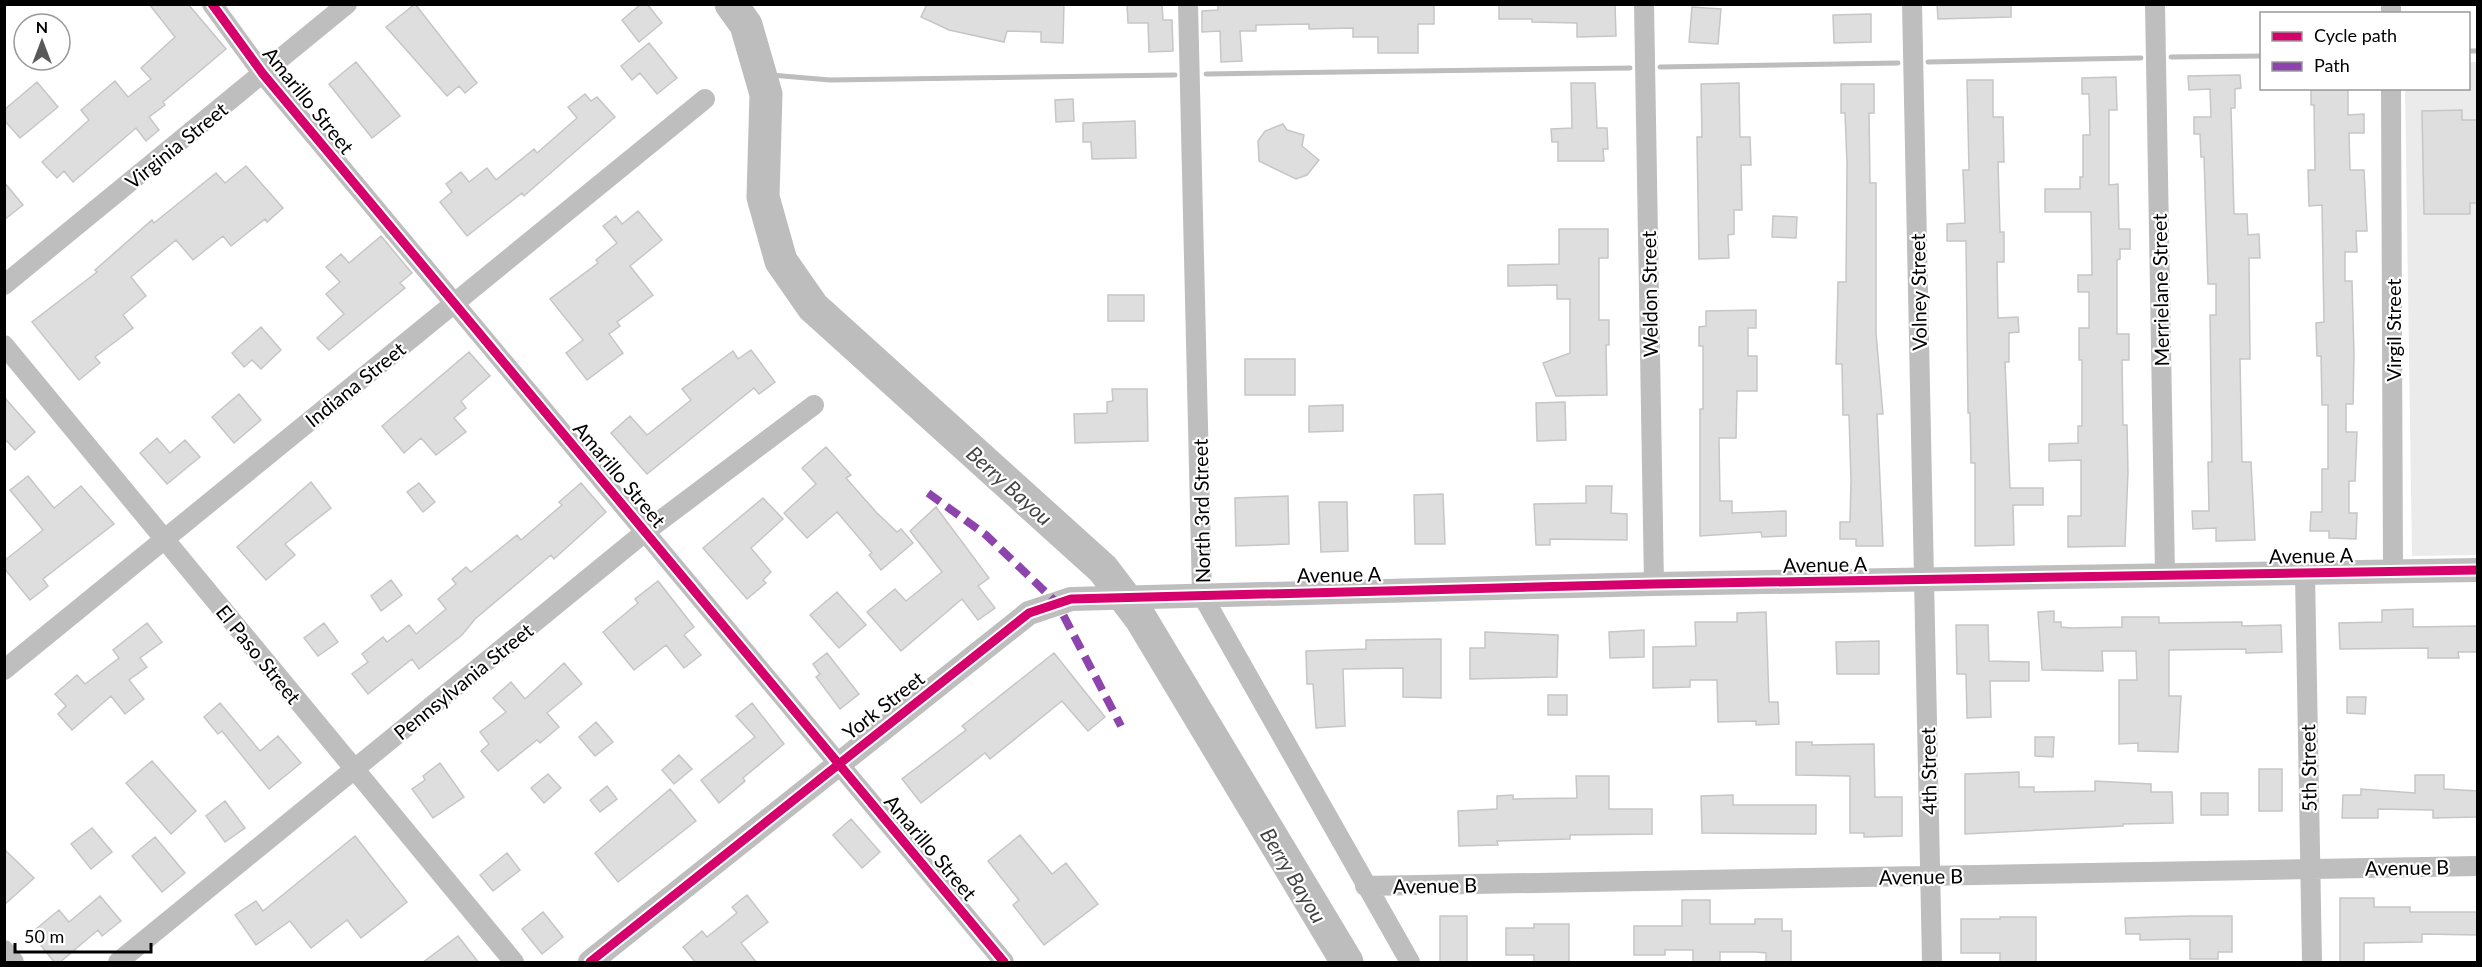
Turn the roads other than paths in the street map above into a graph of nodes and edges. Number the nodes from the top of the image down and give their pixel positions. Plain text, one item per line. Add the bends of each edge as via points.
1 (212, 4) edge
2 (347, 4) edge
3 (1188, 4) edge
4 (1644, 4) edge
5 (1912, 4) edge
6 (2155, 4) edge
7 (263, 74) junction
8 (2391, 90) edge
9 (705, 99) dead end
10 (4, 285) edge
11 (454, 303) junction
12 (4, 345) edge
13 (814, 405) dead end
14 (645, 532) junction
15 (165, 539) junction
16 (2478, 570) edge
17 (2393, 572) junction
18 (2305, 573) junction
19 (2165, 575) junction
20 (1925, 580) junction
21 (1654, 584) junction
22 (1202, 595) junction
23 (1173, 596) joint
24 (4, 670) edge
25 (838, 764) junction
26 (354, 770) junction
27 (2478, 866) edge
28 (2310, 869) junction
29 (1930, 875) junction
30 (1365, 886) junction
31 (4, 950) edge
32 (15, 963) edge
33 (118, 963) edge
34 (514, 963) edge
35 (590, 963) edge
36 (1004, 963) edge
37 (1410, 963) edge
38 (1932, 963) edge
39 (2312, 963) edge

1 - 7 street, Amarillo Street
2 - 7 street, Virginia Street
3 - 22 street, North 3rd Street
4 - 21 street, Weldon Street
5 - 20 street, Volney Street
6 - 19 street, Merrielane Street
7 - 10 street, Virginia Street
7 - 11 street, Amarillo Street
8 - 17 street, Virgil Street
9 - 11 street, Indiana Street
11 - 14 street, Amarillo Street
11 - 15 street, Indiana Street
12 - 15 street, El Paso Street
13 - 14 street, Pennsylvania Street
14 - 25 street, Amarillo Street
14 - 26 street, Pennsylvania Street
15 - 24 street, Indiana Street
15 - 26 street, El Paso Street
16 - 17 street, Avenue A
17 - 18 street, Avenue A
18 - 19 street, Avenue A
18 - 28 street, 5th Street
19 - 20 street, Avenue A
20 - 21 street, Avenue A
20 - 29 street, 4th Street
21 - 22 street, Avenue A
22 - 23 street, Avenue A
22 - 30 street, North 3rd Street
23 - 25 street, York Street via 1071,599 1029,613
25 - 35 street, York Street
25 - 36 street, Amarillo Street
26 - 33 street, Pennsylvania Street
26 - 34 street, El Paso Street
27 - 28 street, Avenue B
28 - 29 street, Avenue B
28 - 39 street, 5th Street
29 - 30 street, Avenue B
29 - 38 street, 4th Street
30 - 37 street, North 3rd Street
31 - 32 street

